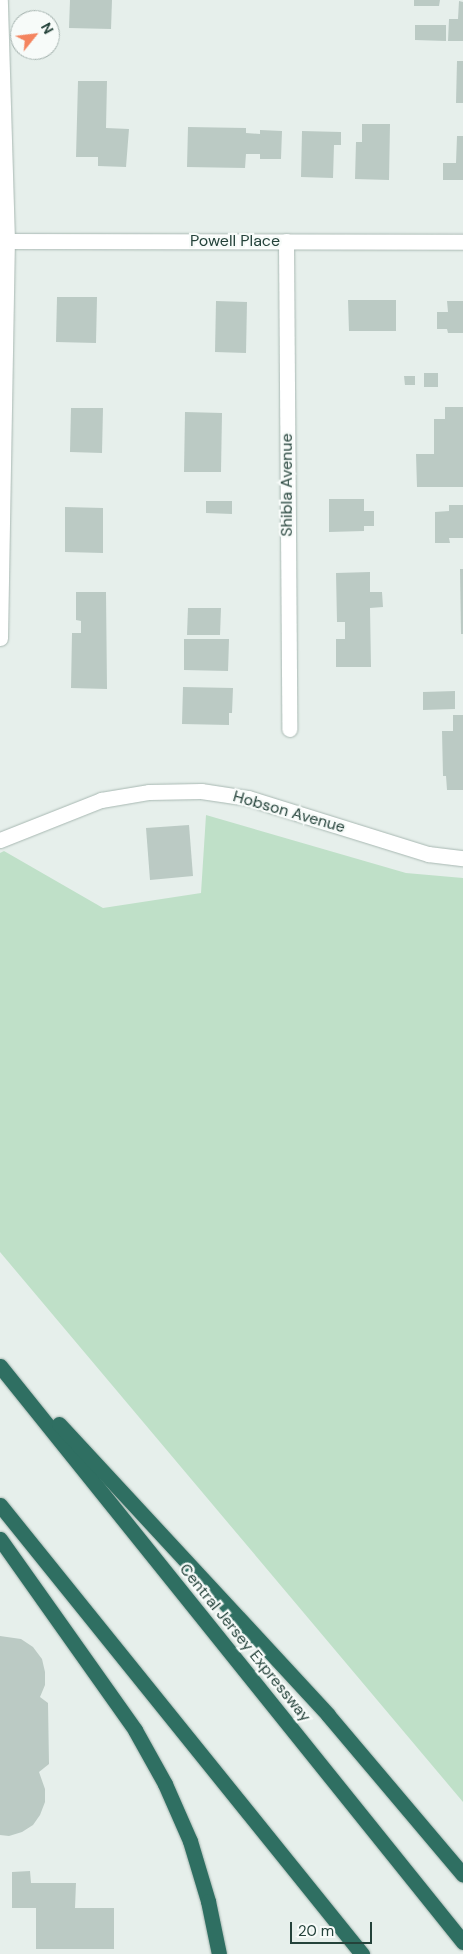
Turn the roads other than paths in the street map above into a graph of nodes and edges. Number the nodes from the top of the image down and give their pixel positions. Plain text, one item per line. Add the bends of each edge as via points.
1 (0, 0) edge
2 (2, 77) edge
3 (7, 241) junction
4 (286, 242) junction
5 (463, 242) edge
6 (0, 638) edge
7 (289, 729) dead end
8 (0, 840) edge
9 (463, 858) edge
10 (0, 1361) edge
11 (0, 1366) edge
12 (0, 1505) edge
13 (0, 1539) edge
14 (463, 1876) edge
15 (463, 1942) edge
16 (218, 1954) edge
17 (362, 1954) edge

1 - 2 street
2 - 3 street
3 - 4 street, Powell Place
3 - 6 street
4 - 5 street, Powell Place
4 - 7 street, Shibla Avenue
8 - 9 street, Hobson Avenue via 101,800 149,792 201,791 248,798 428,854
10 - 14 highway via 328,1715
11 - 15 highway, Central Jersey Expressway
12 - 17 highway
13 - 16 highway via 135,1730 165,1784 190,1841 208,1901

